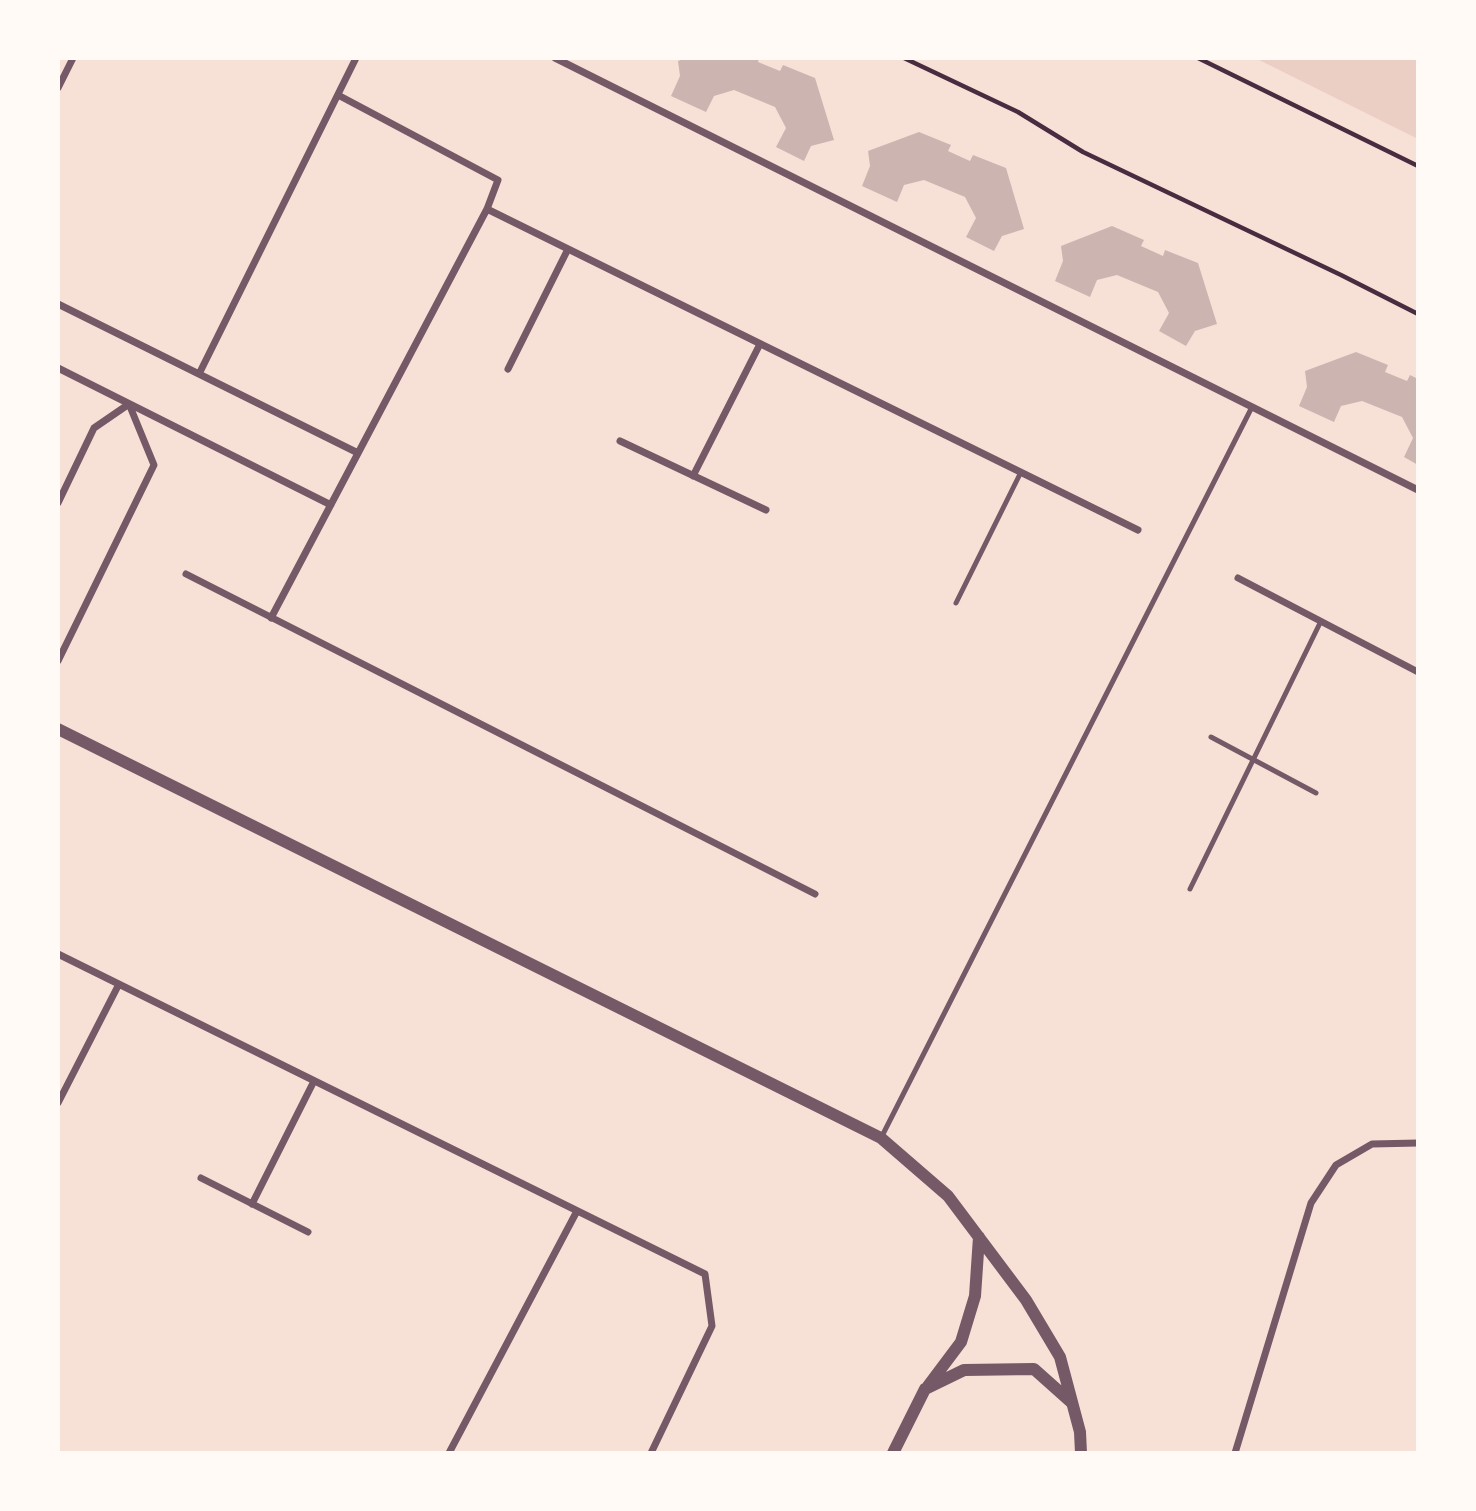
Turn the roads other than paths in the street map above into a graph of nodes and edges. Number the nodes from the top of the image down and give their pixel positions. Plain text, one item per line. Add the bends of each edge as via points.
1 (73, 58) edge
2 (356, 58) edge
3 (555, 58) edge
4 (58, 88) edge
5 (338, 94) junction
6 (487, 209) junction
7 (568, 248) junction
8 (58, 304) edge
9 (760, 344) junction
10 (58, 368) edge
11 (508, 369) dead end
12 (199, 374) junction
13 (129, 404) junction
14 (1252, 407) junction
15 (620, 442) dead end
16 (358, 453) junction
17 (1021, 472) junction
18 (693, 476) junction
19 (1418, 490) edge
20 (58, 503) edge
21 (331, 505) junction
22 (766, 510) dead end
23 (1138, 530) dead end
24 (186, 574) dead end
25 (1238, 578) dead end
26 (956, 603) dead end
27 (271, 618) junction
28 (1321, 621) junction
29 (58, 661) edge
30 (1418, 672) edge
31 (58, 729) edge
32 (1211, 737) dead end
33 (1253, 760) junction
34 (1316, 793) dead end
35 (1190, 889) dead end
36 (814, 894) dead end
37 (58, 954) edge
38 (119, 984) junction
39 (314, 1081) junction
40 (58, 1103) edge
41 (881, 1138) junction
42 (1418, 1143) edge
43 (201, 1178) dead end
44 (253, 1204) junction
45 (577, 1211) junction
46 (309, 1232) dead end
47 (979, 1237) junction
48 (925, 1390) junction
49 (1072, 1402) junction
50 (449, 1453) edge
51 (651, 1453) edge
52 (893, 1453) edge
53 (1081, 1453) edge
54 (1235, 1453) edge

1 - 4 street
2 - 5 street
3 - 14 street
5 - 6 street via 498,180
5 - 12 street
6 - 7 street
6 - 16 street
7 - 9 street
7 - 11 street
8 - 12 street
9 - 17 street
9 - 18 street
10 - 13 street
12 - 16 street
13 - 20 street via 94,428
13 - 21 street
13 - 29 street via 154,465
14 - 19 street
14 - 41 lane
15 - 18 street
16 - 21 street
17 - 23 street
17 - 26 lane
18 - 22 street
21 - 27 street
24 - 27 street
25 - 28 street
27 - 36 street
28 - 30 street
28 - 33 lane
31 - 41 street
32 - 33 lane
33 - 34 lane
33 - 35 lane
37 - 38 street
38 - 39 street
38 - 40 street
39 - 44 street
39 - 45 street
41 - 47 street via 948,1196
42 - 54 street via 1372,1144 1336,1165 1311,1203
43 - 44 street
44 - 46 street
45 - 50 street
45 - 51 street via 705,1273 712,1326
47 - 48 street via 975,1296 961,1342
47 - 49 street via 1026,1300 1060,1357
48 - 49 street via 964,1370 1034,1369
48 - 52 street
49 - 53 street

